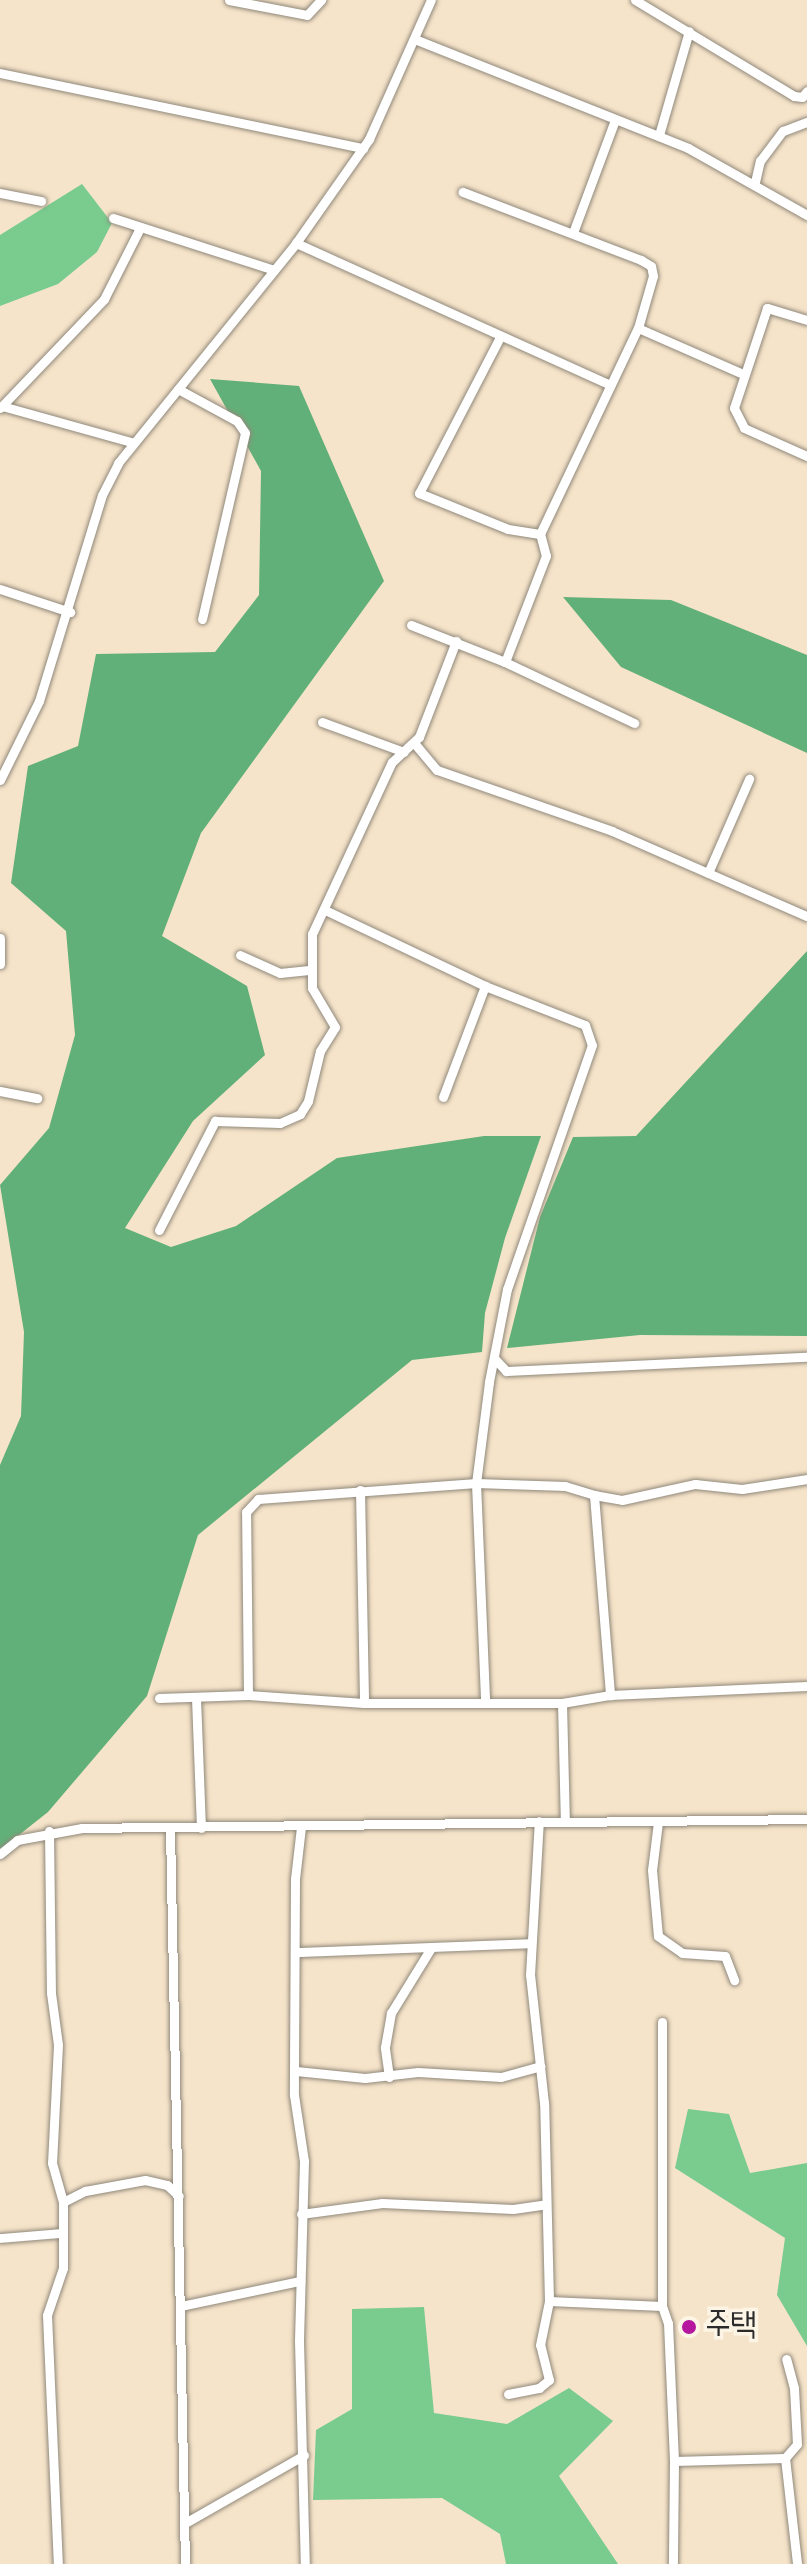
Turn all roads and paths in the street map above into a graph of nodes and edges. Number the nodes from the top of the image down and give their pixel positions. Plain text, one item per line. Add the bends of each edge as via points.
1 (229, 0) edge
2 (321, 0) edge
3 (431, 0) edge
4 (635, 0) edge
5 (689, 31) junction
6 (417, 40) junction
7 (0, 73) edge
8 (807, 91) edge
9 (615, 120) junction
10 (807, 122) edge
11 (659, 135) junction
12 (363, 148) junction
13 (755, 182) junction
14 (463, 192) dead end
15 (0, 193) edge
16 (41, 201) dead end
17 (807, 215) edge
18 (113, 218) dead end
19 (139, 230) junction
20 (574, 230) junction
21 (296, 243) junction
22 (274, 270) junction
23 (807, 320) edge
24 (638, 328) junction
25 (500, 337) junction
26 (743, 374) junction
27 (609, 384) junction
28 (178, 389) junction
29 (1, 407) edge
30 (131, 442) junction
31 (807, 456) edge
32 (540, 534) junction
33 (0, 589) edge
34 (70, 612) junction
35 (202, 619) dead end
36 (411, 625) dead end
37 (456, 641) junction
38 (505, 662) junction
39 (322, 722) dead end
40 (634, 723) dead end
41 (415, 744) junction
42 (404, 752) junction
43 (749, 779) dead end
44 (0, 780) edge
45 (708, 873) junction
46 (325, 910) junction
47 (807, 916) edge
48 (0, 938) edge
49 (240, 955) dead end
50 (0, 964) edge
51 (309, 970) junction
52 (485, 986) junction
53 (0, 1091) edge
54 (443, 1097) dead end
55 (37, 1098) dead end
56 (159, 1230) dead end
57 (807, 1357) edge
58 (494, 1358) junction
59 (807, 1479) edge
60 (476, 1483) junction
61 (360, 1490) junction
62 (594, 1495) junction
63 (807, 1686) edge
64 (248, 1695) junction
65 (610, 1695) junction
66 (159, 1698) dead end
67 (196, 1698) junction
68 (485, 1702) junction
69 (364, 1703) junction
70 (562, 1703) junction
71 (807, 1819) edge
72 (539, 1821) junction
73 (565, 1822) junction
74 (658, 1822) junction
75 (301, 1827) junction
76 (201, 1828) junction
77 (170, 1829) junction
78 (49, 1831) junction
79 (0, 1854) edge
80 (531, 1943) junction
81 (431, 1948) junction
82 (298, 1952) junction
83 (734, 1980) dead end
84 (662, 2022) dead end
85 (541, 2066) junction
86 (296, 2071) junction
87 (389, 2077) junction
88 (179, 2196) junction
89 (63, 2202) junction
90 (543, 2205) junction
91 (301, 2214) junction
92 (61, 2233) junction
93 (0, 2238) edge
94 (300, 2281) junction
95 (549, 2301) junction
96 (181, 2306) junction
97 (662, 2306) junction
98 (786, 2359) dead end
99 (508, 2394) dead end
100 (304, 2455) junction
101 (785, 2458) junction
102 (674, 2461) junction
103 (185, 2523) junction
104 (58, 2564) edge
105 (185, 2564) edge
106 (305, 2564) edge
107 (673, 2564) edge
108 (797, 2564) edge

1 - 2 street via 307,15
3 - 6 street
4 - 5 street
5 - 8 street via 794,96
5 - 11 street
6 - 9 street
6 - 12 street
7 - 12 street
9 - 11 street
9 - 20 street
10 - 13 street via 783,131 760,161
11 - 13 street
12 - 21 street
13 - 17 street
14 - 20 street
15 - 16 street
18 - 19 street
19 - 22 street
19 - 29 street via 104,299
20 - 24 street via 651,266 653,276
21 - 22 street
21 - 25 street
22 - 28 street
23 - 26 street via 767,308
24 - 26 street
24 - 27 street
25 - 27 street
25 - 32 street via 419,493 508,529
26 - 31 street via 734,408 744,428
27 - 32 street
28 - 30 street
28 - 35 street via 237,421 245,433
29 - 30 street
30 - 34 street via 102,495
32 - 38 street via 546,556
33 - 34 street
34 - 44 street via 39,701
36 - 37 street
37 - 38 street
37 - 41 street
38 - 40 street
39 - 42 street
41 - 42 street
41 - 45 street via 437,770 612,831
42 - 46 street via 392,762
43 - 45 street
45 - 47 street
46 - 51 street via 309,942
46 - 52 street
48 - 50 street
49 - 51 street via 280,973
51 - 56 street via 317,999 335,1027 320,1051 308,1101 300,1114 280,1123 215,1121
52 - 54 street
52 - 58 street via 585,1025 592,1045 507,1289
53 - 55 street
57 - 58 street via 506,1371
58 - 60 street
59 - 62 street via 742,1489 695,1484 622,1500
60 - 61 street
60 - 62 street via 565,1486
60 - 68 street
61 - 64 street via 258,1499 246,1512
61 - 69 street via 364,1511 357,1546 366,1611
62 - 65 street
63 - 65 street
64 - 67 street
64 - 69 street
65 - 70 street
66 - 67 street
67 - 76 street
68 - 69 street
68 - 70 street
70 - 73 street
71 - 74 street
72 - 73 street
72 - 75 street
72 - 80 street
73 - 74 street
74 - 83 street via 652,1870 658,1936 682,1953 725,1956
75 - 76 street
75 - 82 street via 295,1879
76 - 77 street
77 - 78 street
77 - 88 street
78 - 79 street via 17,1840
78 - 89 street via 51,1993 58,2045 52,2163
80 - 81 street
80 - 85 street
81 - 82 street
81 - 87 street via 391,2013 385,2047
82 - 86 street
84 - 97 street
85 - 87 street via 501,2077 418,2072
85 - 90 street
86 - 87 street
86 - 91 street via 294,2095 303,2146
88 - 89 street via 167,2185 145,2180 85,2191
88 - 96 street
89 - 92 street
90 - 91 street via 513,2209 382,2203
90 - 95 street
91 - 94 street
92 - 93 street
92 - 104 street via 63,2268 47,2315
94 - 96 street
94 - 100 street
95 - 97 street
95 - 99 street via 540,2345 549,2380 539,2388
96 - 103 street
97 - 102 street via 668,2323
98 - 101 street via 794,2388 797,2444
100 - 103 street
100 - 106 street
101 - 102 street
101 - 108 street
102 - 107 street
103 - 105 street

